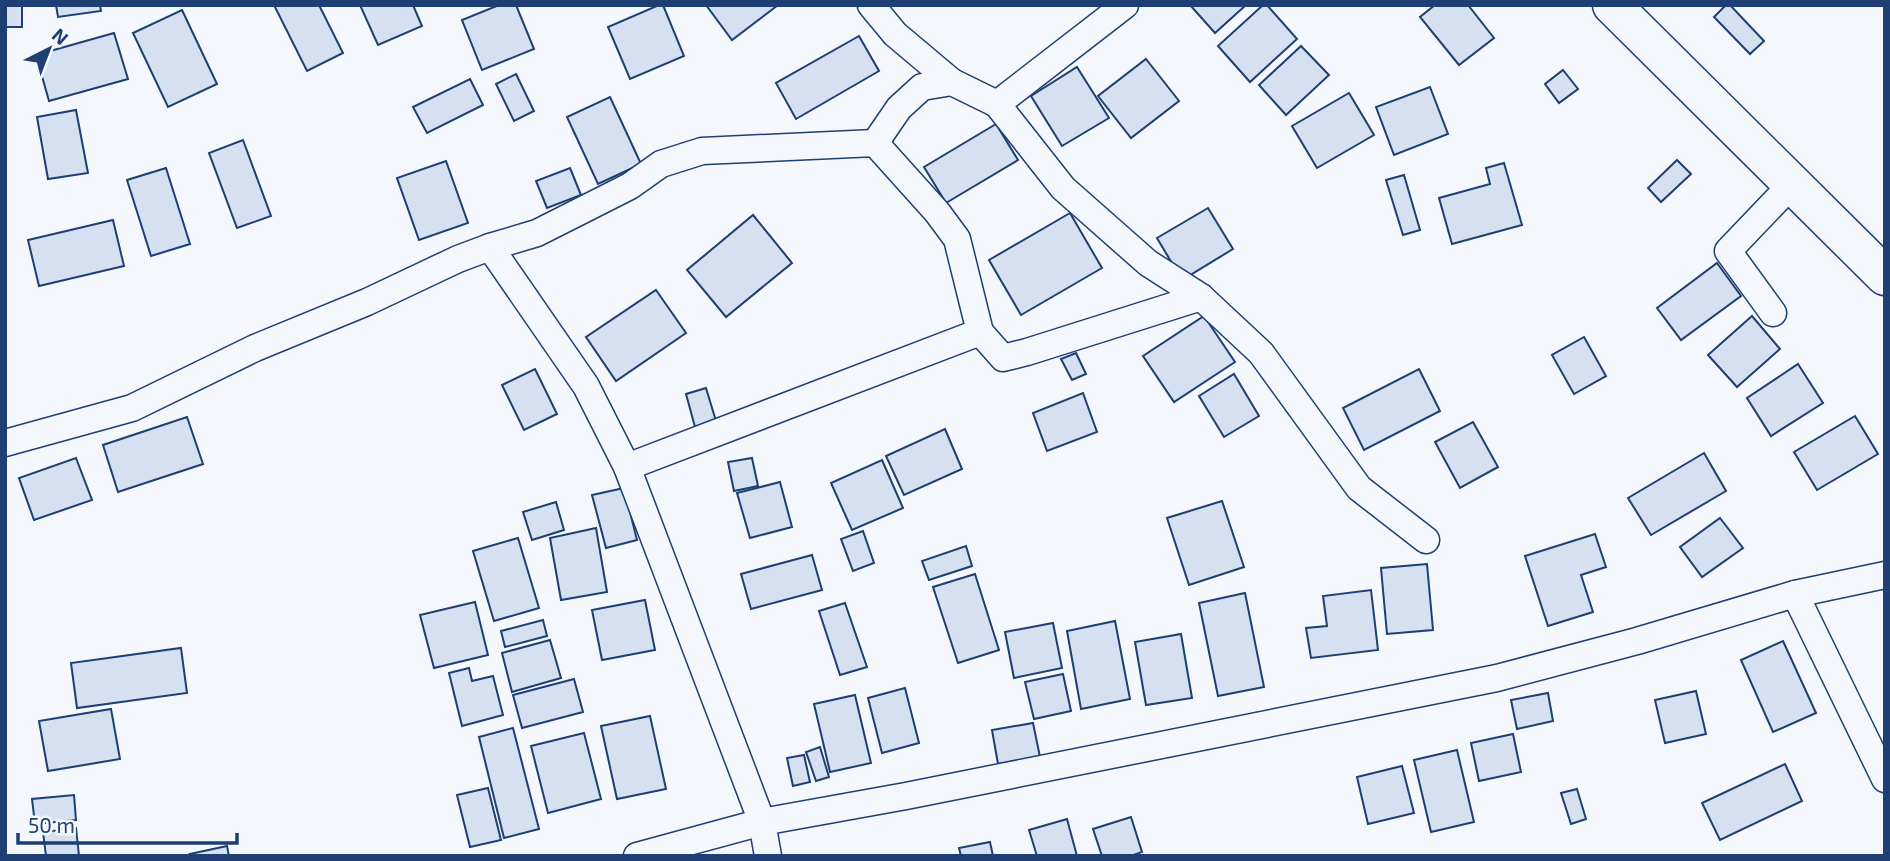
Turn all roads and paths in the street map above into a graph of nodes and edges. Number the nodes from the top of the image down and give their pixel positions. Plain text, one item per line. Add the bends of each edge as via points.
1 (872, 5) edge
2 (1125, 5) edge
3 (1612, 5) edge
4 (952, 82) junction
5 (997, 104) junction
6 (876, 143) junction
7 (1792, 184) junction
8 (489, 247) junction
9 (1885, 276) edge
10 (1201, 297) junction
11 (1773, 313) dead end
12 (981, 332) junction
13 (5, 443) edge
14 (626, 467) junction
15 (1426, 540) dead end
16 (1885, 575) edge
17 (1796, 594) junction
18 (1885, 779) edge
19 (762, 822) junction
20 (637, 856) edge
21 (768, 856) edge

1 - 4 street via 895,34
2 - 5 street
3 - 7 highway
4 - 5 street
4 - 6 street via 922,87 899,108
5 - 10 street via 1063,188 1148,263
6 - 8 street via 702,151 661,163 629,186 537,233
6 - 12 street via 957,239
7 - 9 highway
7 - 11 street via 1728,251
8 - 13 street via 255,348 132,408
8 - 14 street via 586,386
10 - 12 street via 1003,358
10 - 15 street via 1261,353 1359,488
12 - 14 street
14 - 19 street
16 - 17 street
17 - 18 street
17 - 19 street via 1497,678
19 - 20 street
19 - 21 street

